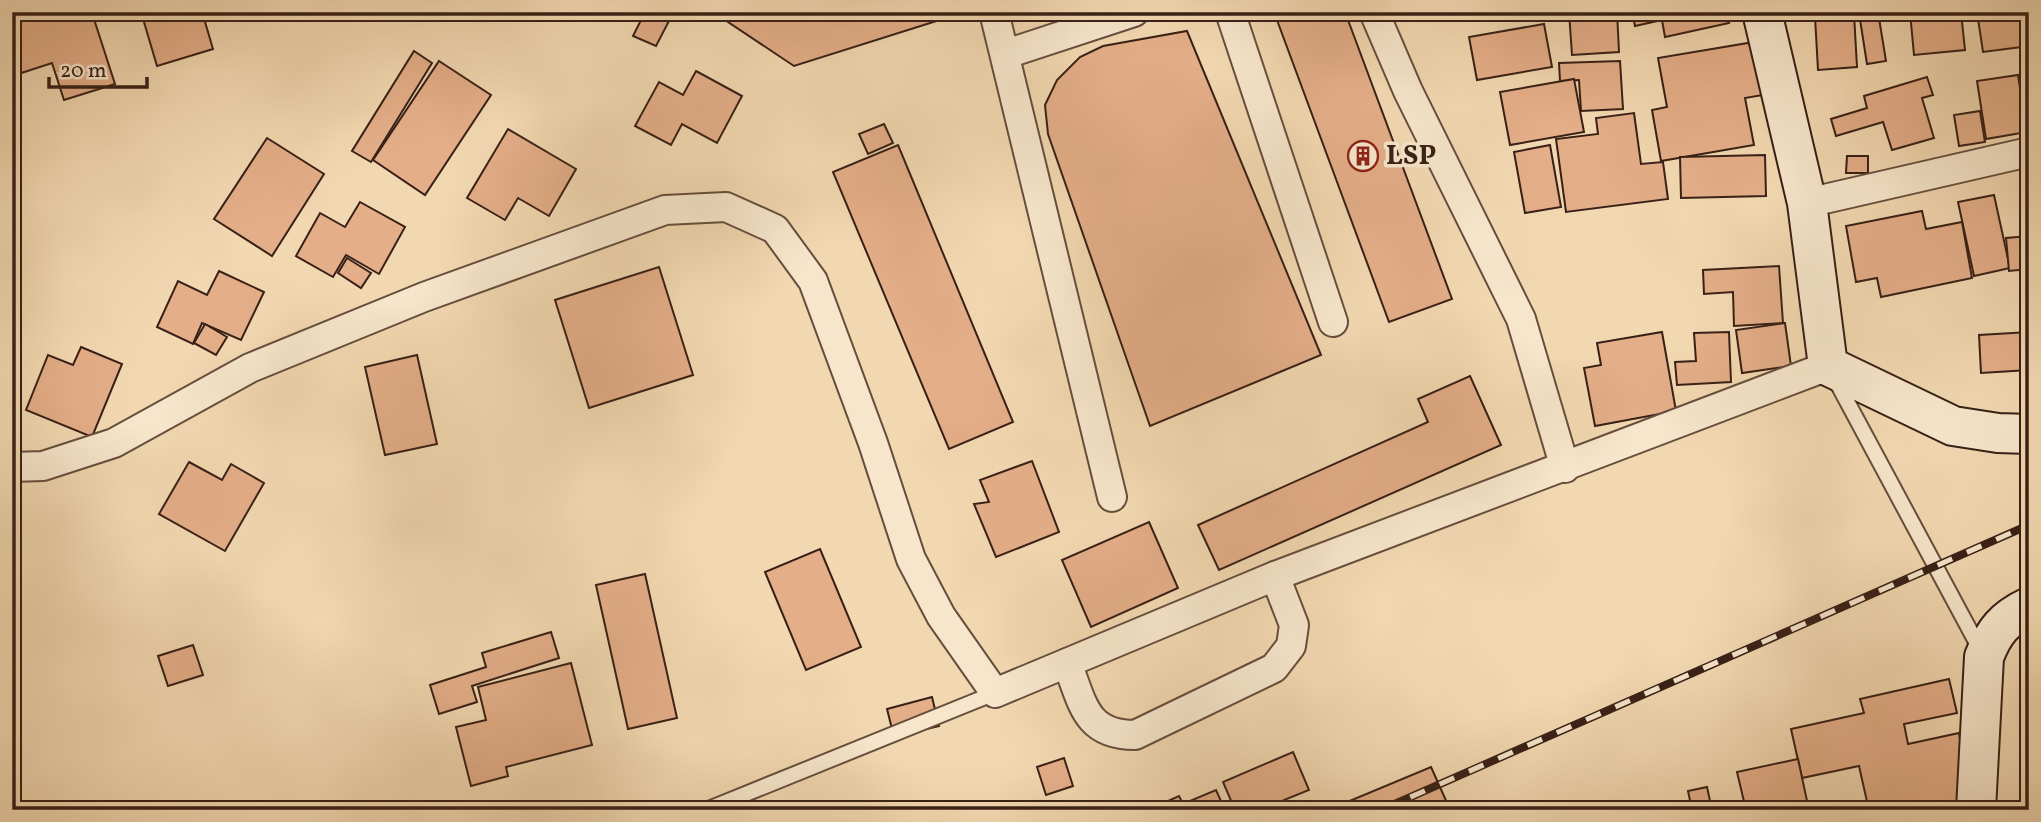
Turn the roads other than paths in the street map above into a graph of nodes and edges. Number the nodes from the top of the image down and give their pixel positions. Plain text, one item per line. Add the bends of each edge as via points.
1 (994, 12) edge
2 (1134, 12) edge
3 (1230, 12) edge
4 (1374, 12) edge
5 (1762, 12) edge
6 (1006, 54) junction
7 (2029, 152) edge
8 (1807, 203) junction
9 (1333, 322) dead end
10 (1828, 366) junction
11 (2029, 434) edge
12 (12, 467) edge
13 (1564, 468) junction
14 (1112, 497) dead end
15 (1275, 576) junction
16 (2029, 607) edge
17 (1984, 657) junction
18 (1067, 663) junction
19 (995, 693) junction
20 (706, 810) edge
21 (1976, 810) edge

1 - 6 street
2 - 6 street
3 - 9 street
4 - 13 street via 1408,91 1521,318
5 - 8 main road
6 - 14 street
7 - 8 street
8 - 10 main road
10 - 11 main road via 1953,426
10 - 13 street
10 - 17 lane
12 - 19 street via 43,466 114,443 250,368 424,297 665,210 726,206 775,229 813,281 911,559 941,616
13 - 15 street
15 - 18 street
15 - 18 street via 1294,625 1291,646 1274,668 1135,735 1114,735 1095,726
16 - 17 main road via 2009,616 1993,634
17 - 21 main road
18 - 19 street
19 - 20 lane

